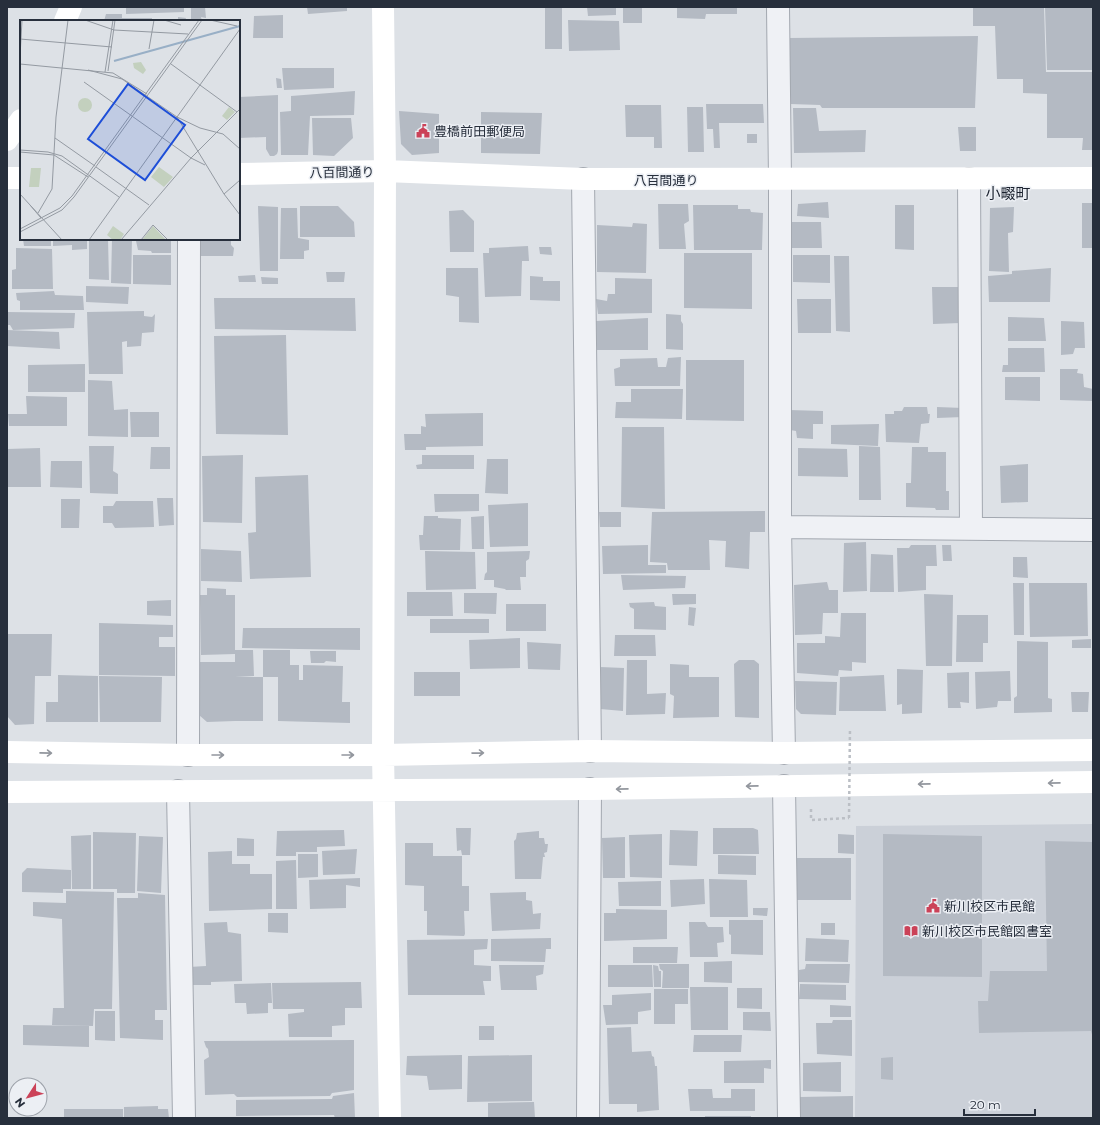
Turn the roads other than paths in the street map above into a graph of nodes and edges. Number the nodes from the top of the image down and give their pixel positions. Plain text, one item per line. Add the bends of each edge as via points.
1 (71, 7) edge
2 (383, 7) edge
3 (778, 7) edge
4 (65, 20) edge
5 (20, 121) edge
6 (7, 140) edge
7 (385, 171) junction
8 (240, 174) edge
9 (7, 178) edge
10 (20, 178) edge
11 (969, 178) junction
12 (1093, 178) edge
13 (583, 180) junction
14 (780, 180) junction
15 (189, 240) edge
16 (780, 527) junction
17 (971, 529) junction
18 (1093, 530) edge
19 (1093, 750) edge
20 (590, 751) junction
21 (7, 752) edge
22 (784, 753) junction
23 (188, 755) junction
24 (383, 755) junction
25 (1093, 782) edge
26 (784, 786) junction
27 (384, 790) junction
28 (590, 790) junction
29 (178, 791) junction
30 (7, 792) edge
31 (184, 1118) edge
32 (390, 1118) edge
33 (588, 1118) edge
34 (789, 1118) edge

1 - 4 street
2 - 7 street
3 - 14 street
5 - 6 street
7 - 8 street, 八百間通り
7 - 13 street, 八百間通り
7 - 24 street
9 - 10 street
11 - 12 street, 八百間通り
11 - 14 street, 八百間通り
11 - 17 street
13 - 14 street, 八百間通り
13 - 20 street
14 - 16 street
15 - 23 street
16 - 17 street
16 - 22 street
17 - 18 street
19 - 22 street
20 - 22 street
24 -> 20 street
21 -> 23 street
23 -> 24 street
24 - 27 street
25 -> 26 street
26 -> 28 street
26 - 34 street
27 - 28 street
27 - 29 street
27 - 32 street
28 - 33 street
29 - 30 street
29 - 31 street

